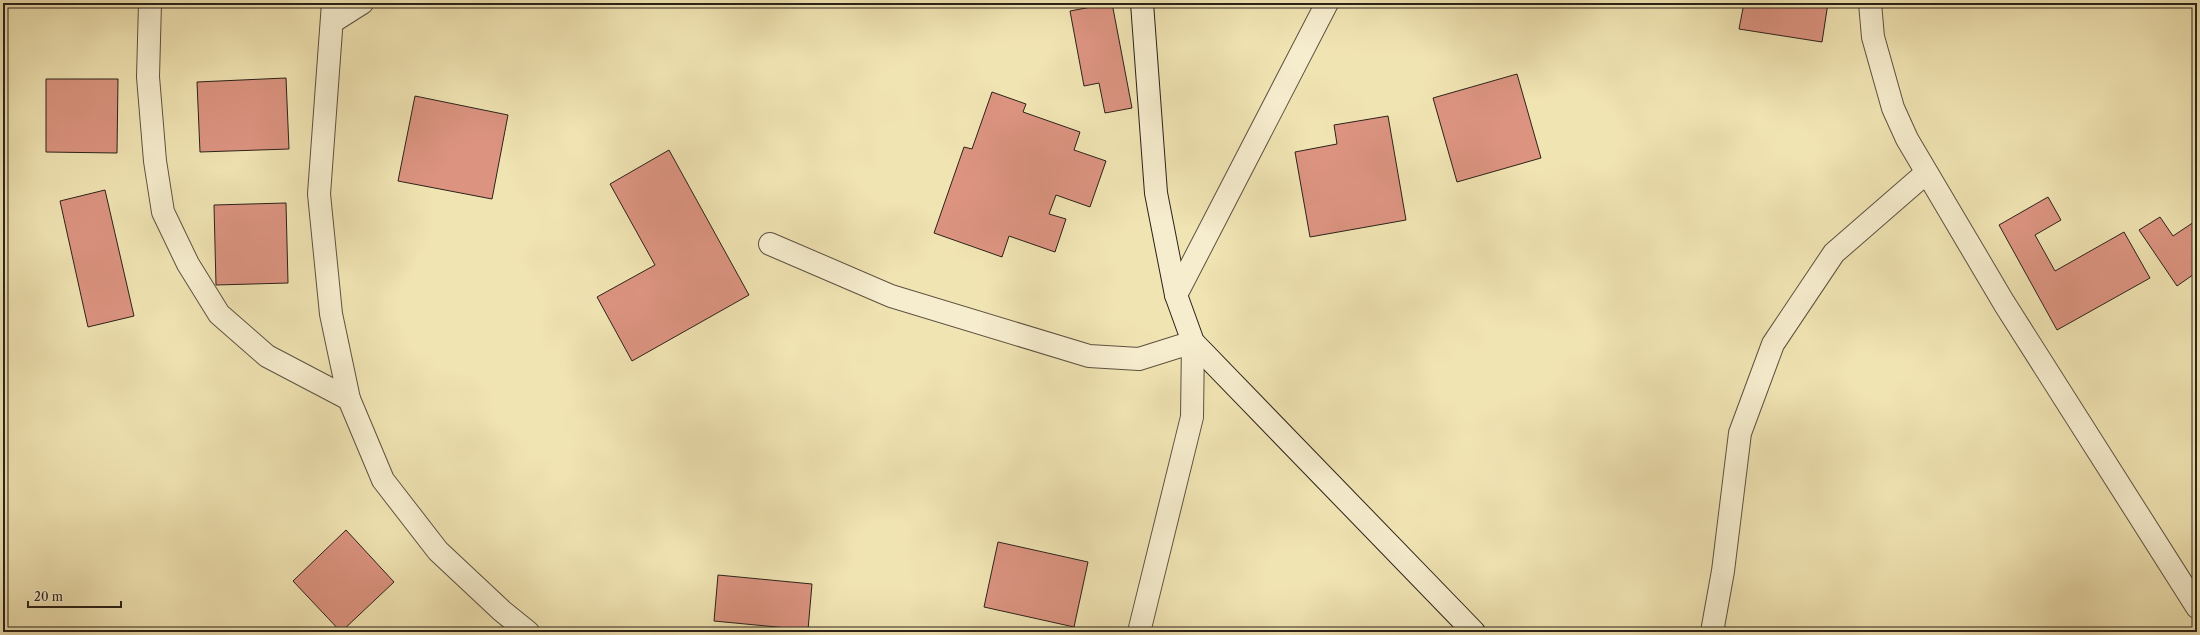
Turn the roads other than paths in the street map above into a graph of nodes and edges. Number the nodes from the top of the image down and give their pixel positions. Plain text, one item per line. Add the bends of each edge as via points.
1 (150, 3) edge
2 (362, 3) edge
3 (1142, 3) edge
4 (1327, 3) edge
5 (1870, 3) edge
6 (333, 13) edge
7 (1926, 173) junction
8 (770, 244) dead end
9 (1176, 295) junction
10 (1193, 342) junction
11 (349, 399) junction
12 (2197, 607) edge
13 (528, 632) edge
14 (1139, 632) edge
15 (1474, 632) edge
16 (1712, 632) edge

1 - 11 street via 148,77 155,161 163,212 188,264 219,314 267,356
2 - 6 street
3 - 9 street via 1156,193
4 - 9 street
5 - 7 street via 1873,37 1893,108
6 - 11 street via 319,194 331,314
7 - 12 street via 2004,303
7 - 16 street via 1834,253 1773,344 1740,433 1723,571
8 - 10 street via 891,296 1089,356 1139,358
9 - 10 street
10 - 14 street via 1192,417
10 - 15 street
11 - 13 street via 383,480 438,551

